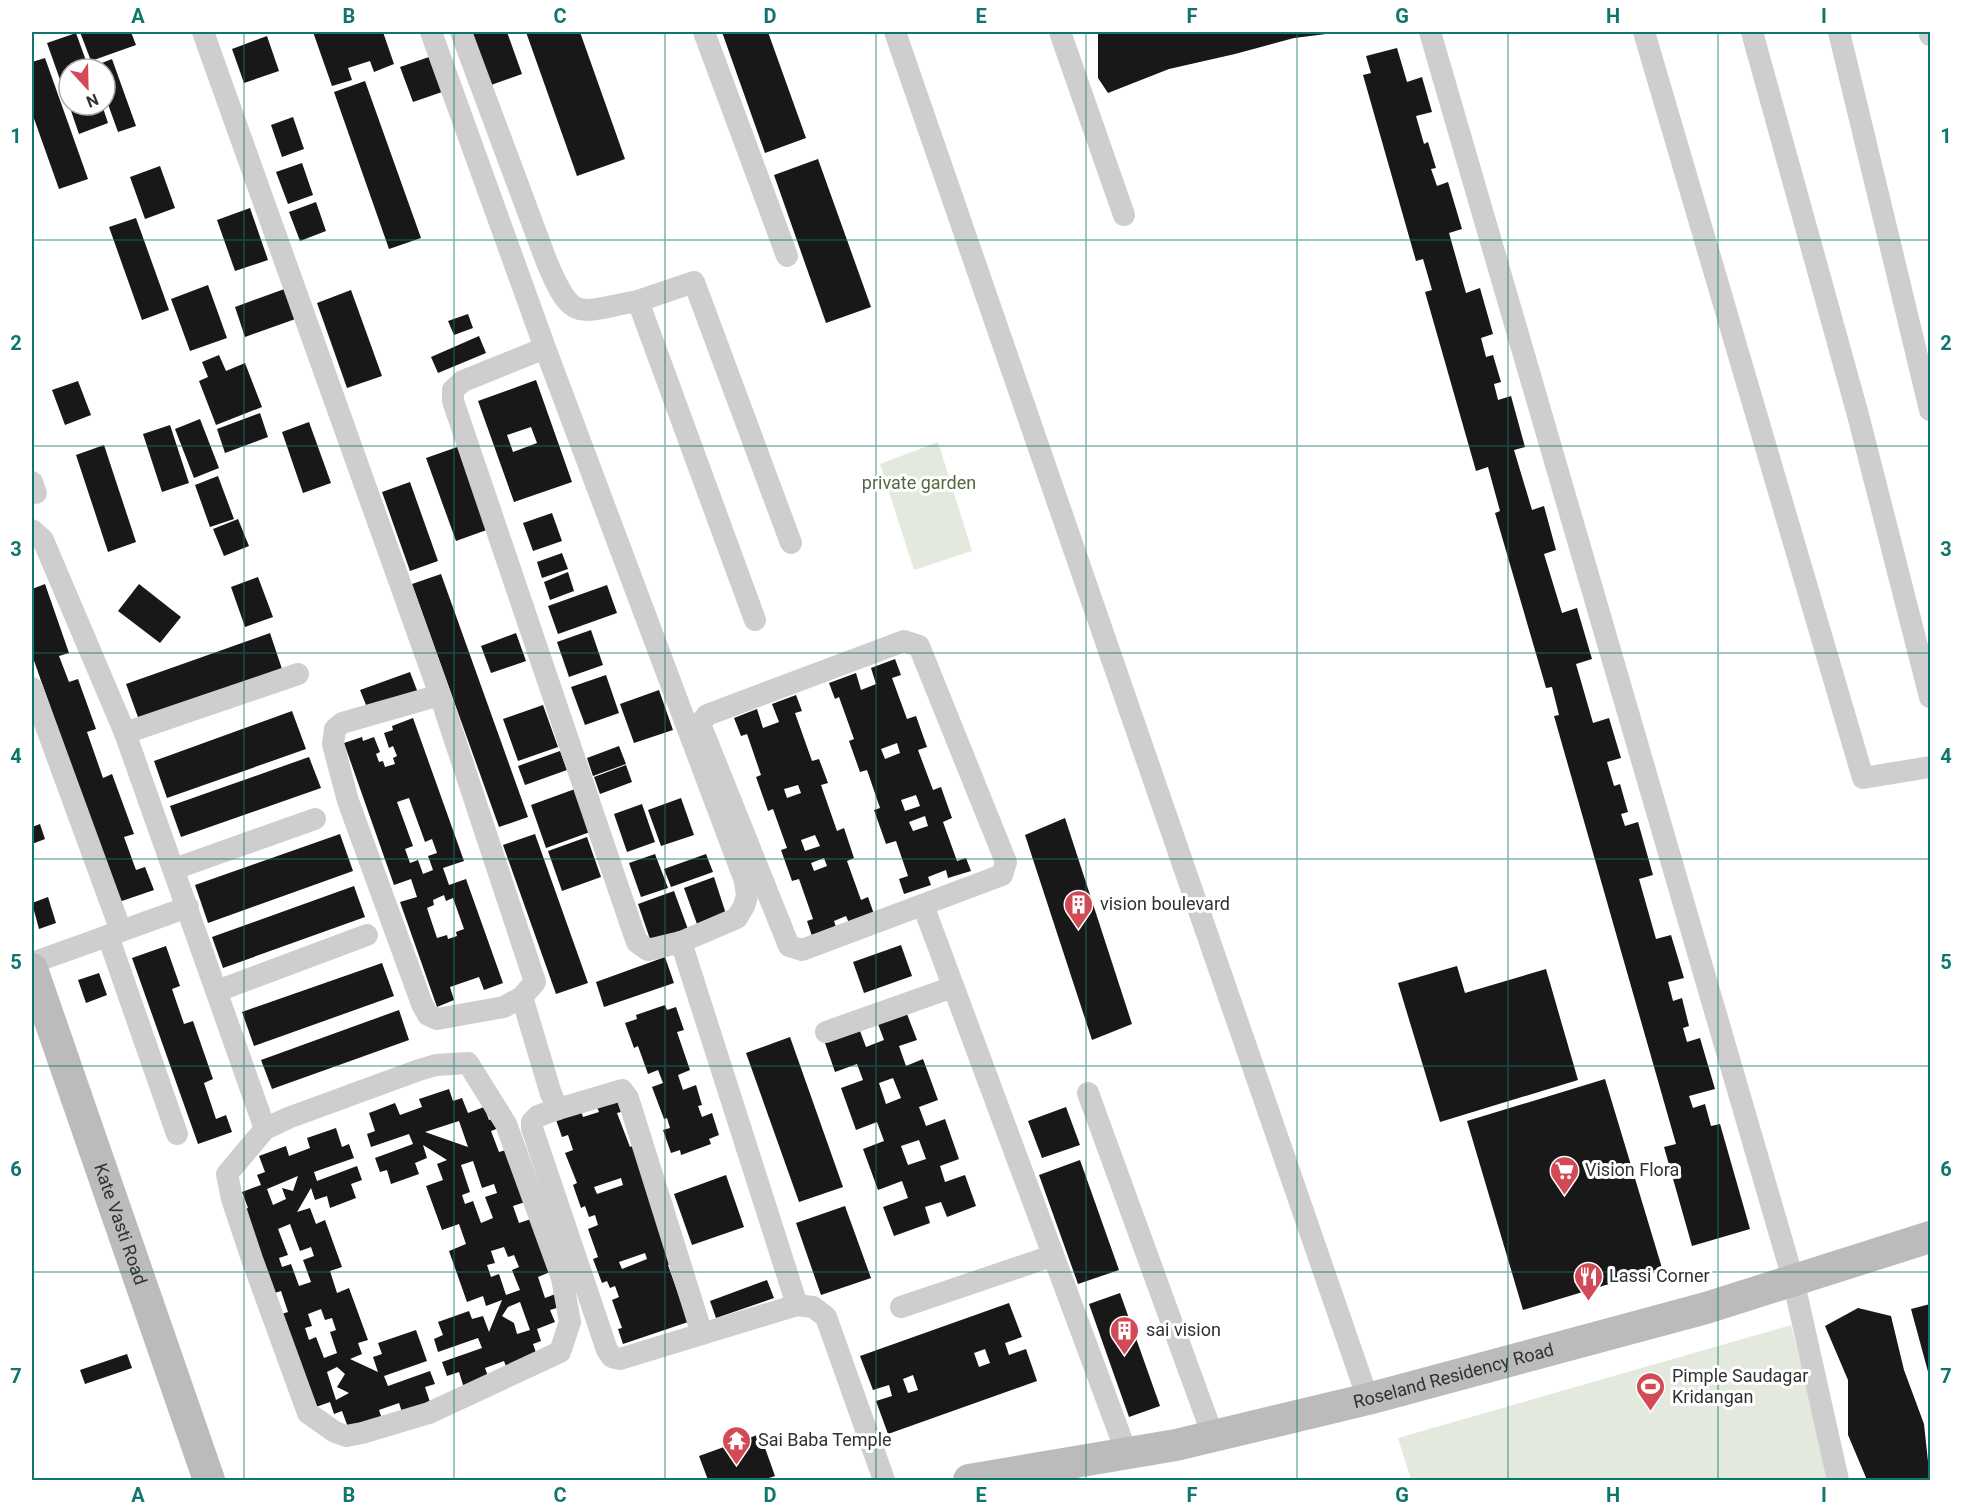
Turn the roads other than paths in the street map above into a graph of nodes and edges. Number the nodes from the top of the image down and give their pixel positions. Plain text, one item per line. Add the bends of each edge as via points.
1 (203, 32) edge
2 (431, 32) edge
3 (461, 32) edge
4 (704, 32) edge
5 (895, 32) edge
6 (1060, 32) edge
7 (1430, 32) edge
8 (1644, 32) edge
9 (1752, 32) edge
10 (1839, 32) edge
11 (1124, 215) dead end
12 (787, 256) dead end
13 (639, 301) junction
14 (545, 348) junction
15 (1930, 410) edge
16 (32, 530) edge
17 (791, 543) dead end
18 (755, 620) dead end
19 (298, 674) dead end
20 (32, 688) edge
21 (440, 695) junction
22 (1930, 697) edge
23 (125, 733) junction
24 (1930, 767) edge
25 (315, 819) dead end
26 (174, 869) junction
27 (922, 905) junction
28 (188, 907) junction
29 (115, 933) junction
30 (367, 935) dead end
31 (681, 942) junction
32 (32, 963) edge
33 (32, 969) edge
34 (953, 987) junction
35 (217, 991) junction
36 (522, 997) junction
37 (826, 1032) dead end
38 (1088, 1093) dead end
39 (558, 1109) junction
40 (265, 1129) junction
41 (177, 1134) dead end
42 (1930, 1237) edge
43 (1052, 1256) junction
44 (1793, 1279) junction
45 (797, 1305) junction
46 (901, 1307) dead end
47 (702, 1334) junction
48 (1368, 1399) junction
49 (1213, 1436) junction
50 (1127, 1454) junction
51 (209, 1480) edge
52 (884, 1480) edge
53 (969, 1480) edge
54 (1838, 1480) edge

1 - 21 street
2 - 14 street
3 - 13 street via 561,293 579,310
4 - 12 street
5 - 48 street
6 - 11 street
7 - 44 street
8 - 24 street via 1863,778
9 - 22 street via 1858,415
10 - 15 street
13 - 17 street via 694,282
13 - 18 street
14 - 31 street via 745,881 747,896 737,918
14 - 31 street via 464,381 453,390 453,401 633,931 648,950
16 - 23 street via 43,540
19 - 23 street
20 - 29 street
21 - 36 street via 535,982
21 - 36 street via 342,723 335,729 333,744 348,801 428,1015 437,1019 504,1007
23 - 26 street
25 - 26 street
26 - 28 street
27 - 27 street via 1002,875 1006,862 919,646 904,641 707,714 700,724 789,946 802,950
27 - 34 street
28 - 29 street
28 - 35 street
29 - 32 street
29 - 41 street
30 - 35 street
31 - 45 street
33 - 51 street, Kate Vasti Road
34 - 37 street
34 - 43 street
35 - 40 street
36 - 39 street
38 - 49 street
39 - 47 street via 622,1090 628,1098
39 - 47 street via 538,1116 532,1128 607,1350 612,1357 621,1359
40 - 40 street via 227,1174 252,1259 308,1413 335,1432 346,1436 362,1433 429,1413 560,1352 570,1322 562,1278 507,1124 468,1063 419,1070
42 - 44 street, Roseland Residency Road
43 - 46 street
43 - 50 street
44 - 48 street, Roseland Residency Road via 1706,1308
44 - 54 street
45 - 47 street
45 - 52 street via 813,1307 826,1317
48 - 49 street, Roseland Residency Road
49 - 50 street, Roseland Residency Road
50 - 53 street, Roseland Residency Road

